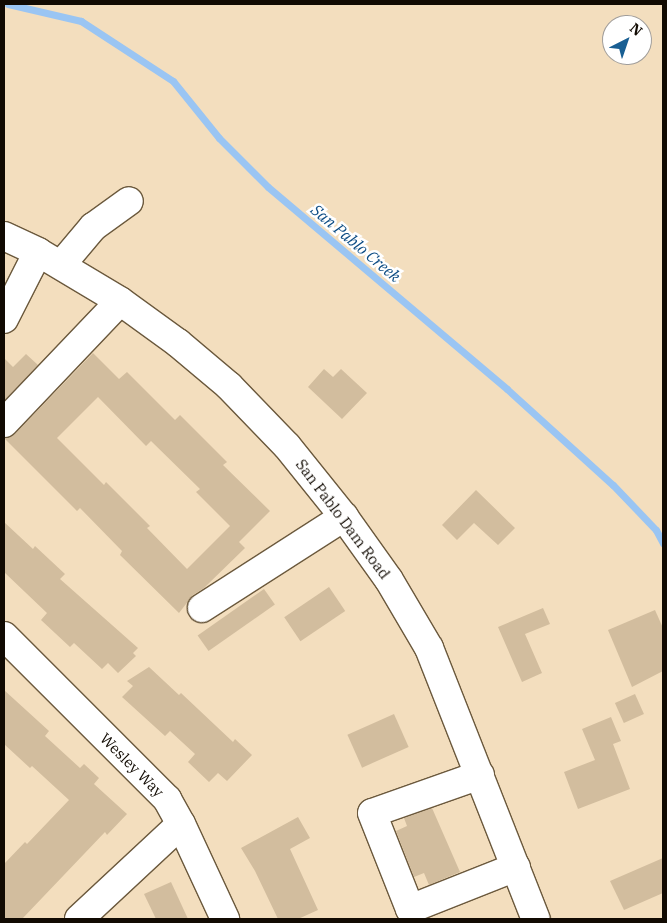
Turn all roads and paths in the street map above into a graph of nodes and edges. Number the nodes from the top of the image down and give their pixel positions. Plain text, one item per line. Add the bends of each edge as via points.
1 (129, 201) dead end
2 (4, 236) edge
3 (49, 259) junction
4 (120, 301) junction
5 (4, 319) edge
6 (4, 422) edge
7 (344, 517) junction
8 (202, 608) dead end
9 (4, 636) edge
10 (480, 775) junction
11 (181, 824) junction
12 (516, 867) junction
13 (79, 919) edge
14 (225, 919) edge
15 (536, 919) edge

1 - 3 main road
2 - 3 main road, San Pablo Dam Road
3 - 4 main road, San Pablo Dam Road
3 - 5 main road
4 - 6 main road
4 - 7 main road, San Pablo Dam Road via 178,343 229,386 287,446
7 - 8 main road
7 - 10 main road, San Pablo Dam Road via 389,580 429,648
9 - 11 main road, Wesley Way via 167,799
10 - 12 main road, San Pablo Dam Road
10 - 12 main road via 372,813 410,909
11 - 13 main road
11 - 14 main road, Wesley Way
12 - 15 main road, San Pablo Dam Road

